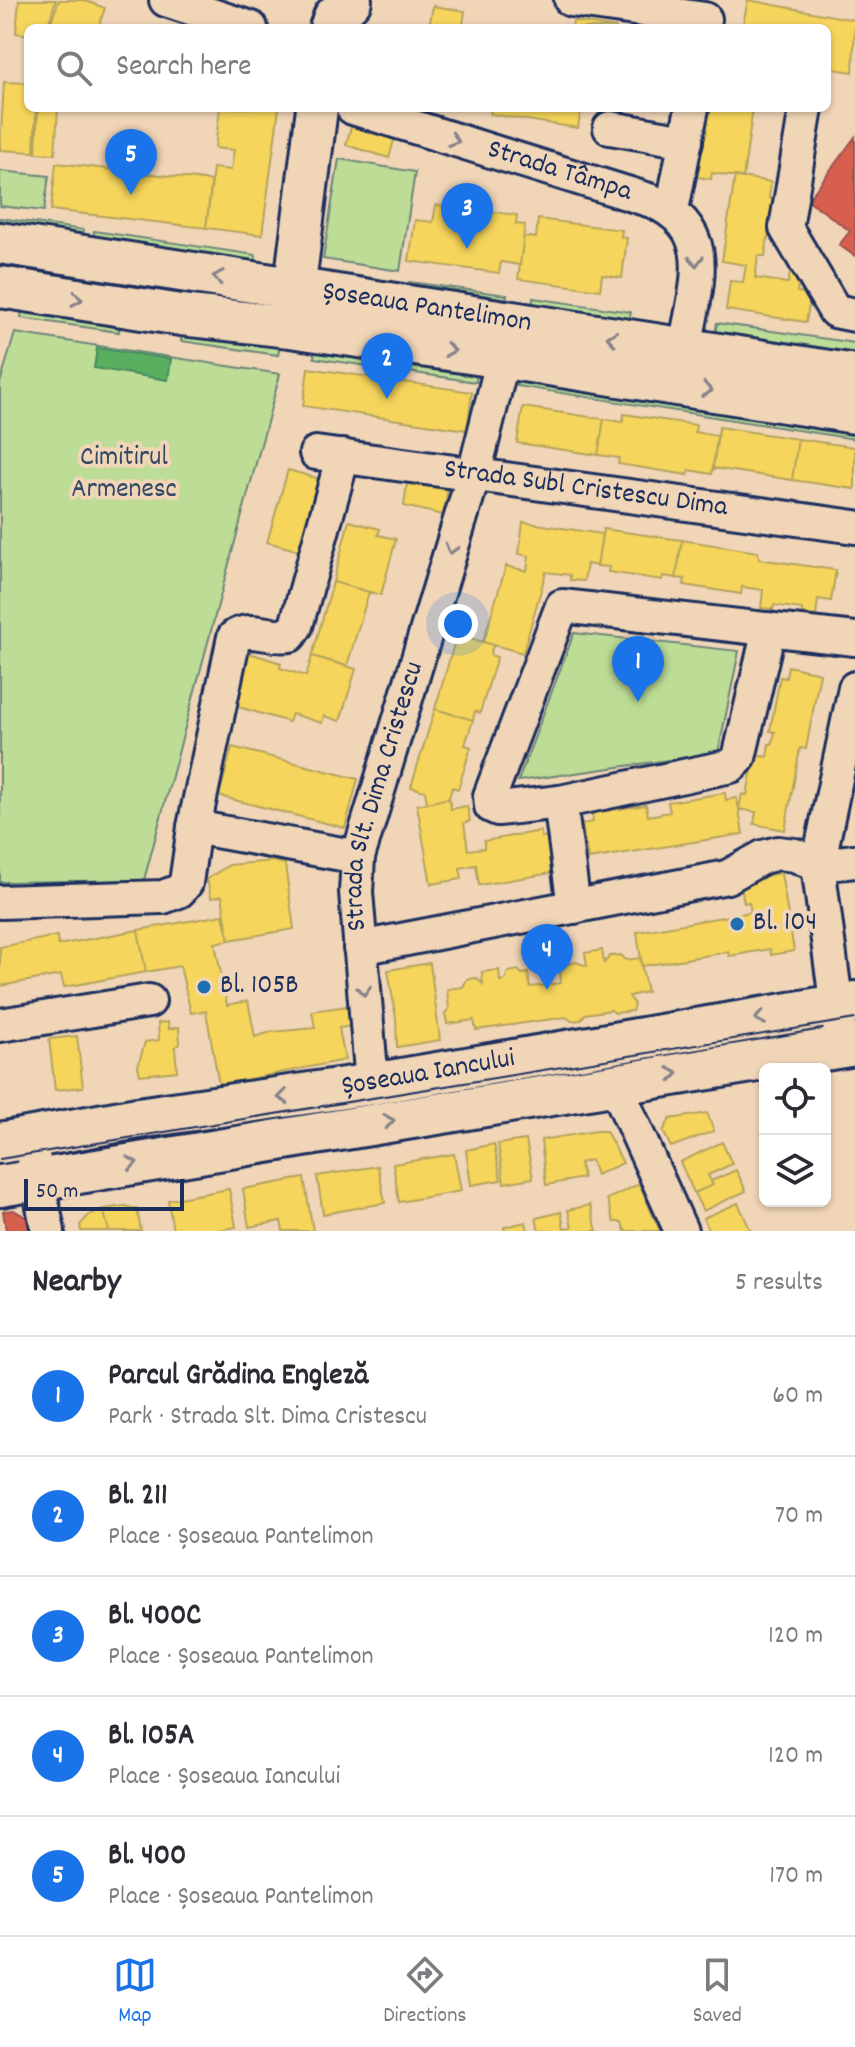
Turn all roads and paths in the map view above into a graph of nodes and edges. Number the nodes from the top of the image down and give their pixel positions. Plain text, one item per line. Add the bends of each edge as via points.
1 (166, 0) edge
2 (351, 0) edge
3 (571, 0) edge
4 (706, 16) edge
5 (239, 24) edge
6 (331, 24) edge
7 (316, 112) edge
8 (366, 112) edge
9 (691, 112) edge
10 (805, 112) edge
11 (610, 128) dead end
12 (686, 141) junction
13 (672, 210) junction
14 (0, 243) edge
15 (0, 287) edge
16 (292, 308) junction
17 (855, 315) edge
18 (508, 340) junction
19 (685, 349) junction
20 (855, 375) edge
21 (855, 413) edge
22 (474, 474) junction
23 (855, 527) edge
24 (769, 629) junction
25 (855, 639) edge
26 (855, 688) edge
27 (560, 802) junction
28 (194, 827) junction
29 (358, 857) junction
30 (855, 861) edge
31 (818, 865) junction
32 (0, 902) edge
33 (574, 907) junction
34 (360, 948) junction
35 (149, 1001) dead end
36 (846, 1004) edge
37 (0, 1025) edge
38 (848, 1046) edge
39 (372, 1084) junction
40 (615, 1084) junction
41 (15, 1141) edge
42 (19, 1183) edge
43 (48, 1231) edge
44 (681, 1231) edge

1 - 5 street
2 - 6 main road
3 - 4 street
7 - 16 main road
8 -> 13 street, Strada Tâmpa
9 - 12 street
10 - 17 street via 786,228 835,311
11 - 12 street
12 - 13 street
13 -> 19 street via 694,235 699,261
16 -> 14 main road, Șoseaua Pantelimon
15 -> 16 main road, Șoseaua Pantelimon via 181,315
16 - 18 main road, Șoseaua Pantelimon
19 -> 18 main road, Șoseaua Pantelimon
18 -> 21 main road, Șoseaua Pantelimon
18 - 22 street, Strada Slt. Dima Cristescu
19 - 20 main road, Șoseaua Pantelimon
22 - 23 street, Strada Subl Cristescu Dima
22 - 28 street, Strada Subl Cristescu Dima via 329,454 296,626 282,637 247,631 234,637
22 -> 29 street, Strada Slt. Dima Cristescu
24 - 25 street
24 - 27 street via 739,758 731,766
24 - 27 street via 562,606 490,796 491,806 498,809
26 - 31 street
27 - 33 street
28 - 29 street
28 - 32 street via 186,883 179,891 163,897
29 - 34 street, Strada Slt. Dima Cristescu
30 - 31 street
31 - 33 street, Strada Slt. Dima Cristescu via 778,853 727,877
31 - 36 street
33 - 34 street, Strada Slt. Dima Cristescu
34 -> 39 street, Strada Slt. Dima Cristescu
35 - 37 street
36 - 38 street
36 -> 39 main road, Șoseaua Iancului
40 -> 38 main road, Șoseaua Iancului
39 -> 41 main road, Șoseaua Iancului
42 -> 40 main road, Șoseaua Iancului
40 - 44 street
41 - 42 street
42 - 43 street

